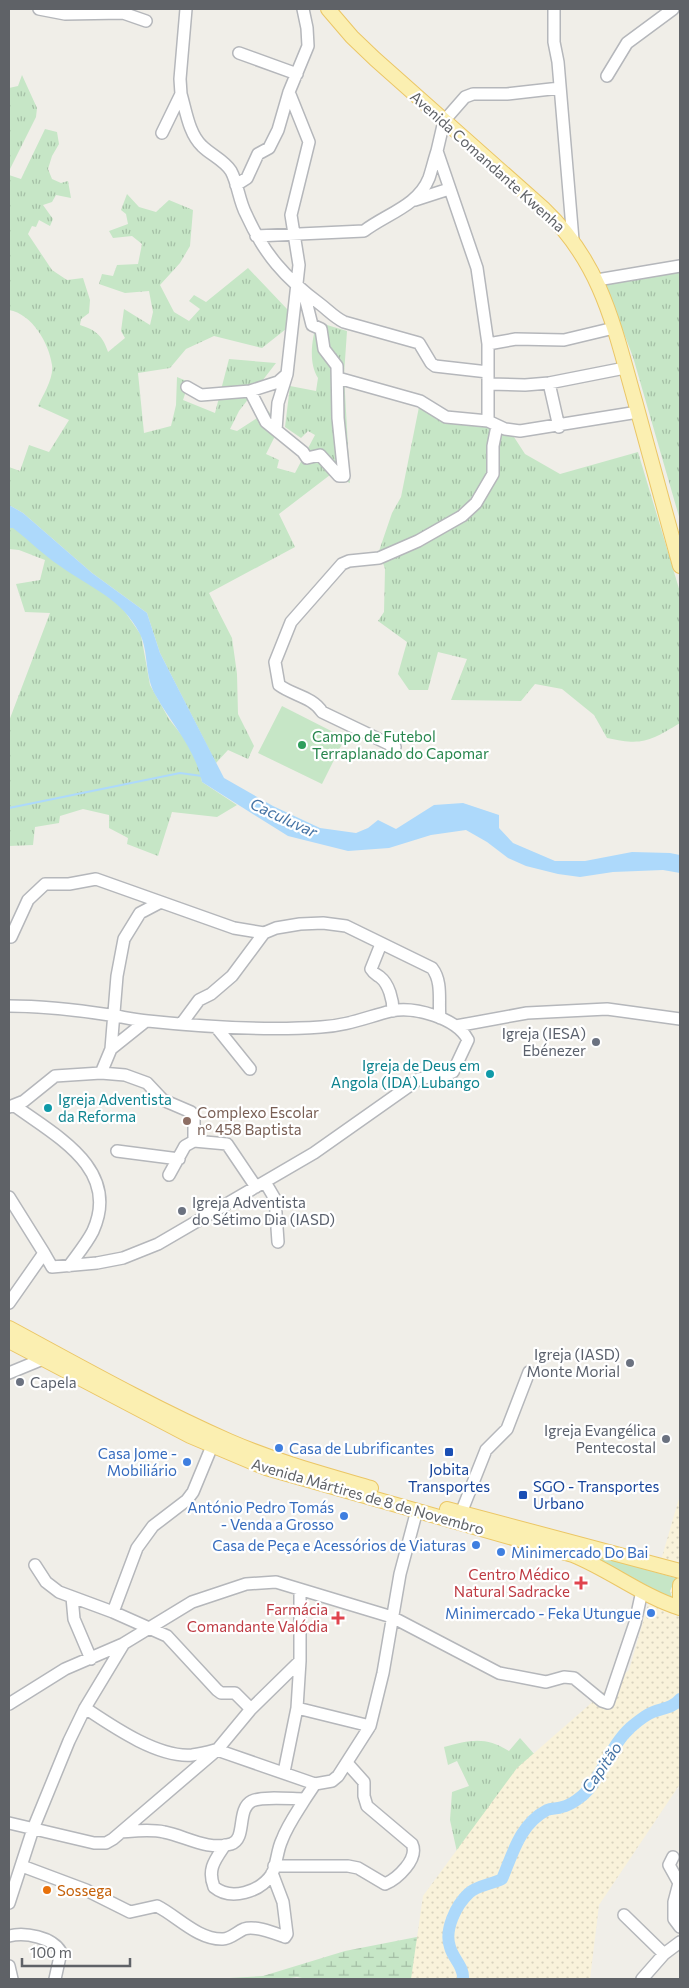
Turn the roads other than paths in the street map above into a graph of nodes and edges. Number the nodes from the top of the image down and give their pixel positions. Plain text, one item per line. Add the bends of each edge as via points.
1 (39, 9) edge
2 (186, 9) edge
3 (303, 9) edge
4 (328, 9) edge
5 (554, 9) edge
6 (673, 9) edge
7 (101, 11) edge
8 (146, 22) dead end
9 (240, 54) dead end
10 (297, 74) junction
11 (607, 76) dead end
12 (560, 88) junction
13 (289, 92) junction
14 (181, 94) junction
15 (444, 121) junction
16 (162, 133) dead end
17 (437, 151) junction
18 (236, 185) junction
19 (449, 189) junction
20 (415, 200) junction
21 (292, 233) junction
22 (256, 236) junction
23 (573, 240) junction
24 (680, 266) edge
25 (597, 280) junction
26 (300, 290) junction
27 (614, 328) junction
28 (488, 344) junction
29 (625, 368) junction
30 (287, 374) junction
31 (338, 378) junction
32 (488, 378) junction
33 (549, 383) junction
34 (187, 387) dead end
35 (250, 391) junction
36 (638, 412) junction
37 (492, 424) junction
38 (558, 426) junction
39 (276, 430) junction
40 (680, 566) edge
41 (395, 747) dead end
42 (159, 903) junction
43 (264, 933) junction
44 (11, 936) dead end
45 (381, 944) junction
46 (9, 1006) edge
47 (393, 1011) junction
48 (113, 1015) junction
49 (440, 1018) junction
50 (680, 1020) edge
51 (146, 1021) junction
52 (182, 1023) junction
53 (456, 1026) junction
54 (217, 1028) junction
55 (111, 1048) junction
56 (250, 1069) dead end
57 (100, 1073) junction
58 (12, 1106) edge
59 (194, 1141) junction
60 (117, 1151) dead end
61 (179, 1159) junction
62 (169, 1175) dead end
63 (260, 1185) junction
64 (9, 1197) edge
65 (278, 1242) dead end
66 (44, 1253) junction
67 (69, 1266) junction
68 (9, 1303) edge
69 (9, 1328) edge
70 (9, 1341) edge
71 (44, 1359) junction
72 (530, 1372) dead end
73 (9, 1373) edge
74 (212, 1446) junction
75 (417, 1510) junction
76 (462, 1513) junction
77 (35, 1565) dead end
78 (680, 1571) edge
79 (680, 1585) edge
80 (300, 1590) junction
81 (642, 1591) junction
82 (72, 1597) junction
83 (680, 1599) edge
84 (680, 1608) edge
85 (113, 1612) junction
86 (392, 1617) junction
87 (149, 1628) junction
88 (123, 1644) junction
89 (91, 1659) junction
90 (300, 1661) junction
91 (9, 1704) edge
92 (84, 1708) junction
93 (297, 1708) junction
94 (251, 1710) junction
95 (370, 1726) junction
96 (217, 1750) junction
97 (347, 1763) junction
98 (284, 1772) junction
99 (315, 1784) junction
100 (305, 1799) junction
101 (9, 1823) edge
102 (33, 1828) junction
103 (122, 1832) junction
104 (224, 1845) junction
105 (673, 1858) dead end
106 (22, 1866) junction
107 (273, 1869) junction
108 (9, 1903) edge
109 (624, 1915) dead end
110 (680, 1926) edge
111 (9, 1936) edge
112 (680, 1942) edge
113 (664, 1954) junction
114 (9, 1966) edge
115 (12, 1979) edge
116 (55, 1979) edge
117 (642, 1979) edge

1 - 7 street via 65,14
2 - 14 street
3 - 10 street via 308,46
4 - 15 main road, Avenida Comandante Kwenha via 352,37
5 - 12 street
6 - 11 street via 627,43
7 - 8 street via 123,13
9 - 10 street
10 - 13 street
12 - 15 street via 473,94 459,102
12 - 23 street
13 - 18 street via 278,130 268,148 258,154 247,178
13 - 21 street via 309,142 291,215
14 - 16 street
14 - 18 street via 194,135 202,146 226,165
15 - 17 street
15 - 23 main road, Avenida Comandante Kwenha via 544,209
17 - 19 street
17 - 20 street via 429,179
18 - 22 street
19 - 20 street
19 - 28 street via 477,268
20 - 21 street via 358,233
21 - 22 street
21 - 26 street
22 - 26 street via 276,266
23 - 25 main road, Avenida Comandante Kwenha
24 - 25 street
25 - 27 main road, Avenida Comandante Kwenha
26 - 30 street
26 - 31 street via 312,325 321,329 322,346 336,364
26 - 32 street via 335,318 419,343 435,366
27 - 28 street via 564,340 516,339
27 - 29 main road, Avenida Comandante Kwenha
28 - 32 street
29 - 33 street
29 - 36 main road, Avenida Comandante Kwenha
30 - 35 street via 278,382
30 - 39 street via 278,404
31 - 37 street via 420,401 446,417
31 - 39 street via 344,476 340,476 320,454 307,458
32 - 33 street via 525,386
32 - 37 street
33 - 38 street
34 - 35 street via 196,395
35 - 39 street via 266,422
36 - 38 street
36 - 40 main road, Avenida Comandante Kwenha
37 - 38 street via 520,431
37 - 41 street via 493,474 476,503 447,526 418,541 371,560 342,564 294,617 276,655 274,664 279,685 307,699 322,712
42 - 43 street via 234,928
42 - 44 street via 96,879 45,884 28,900
42 - 48 street via 140,913 124,940
43 - 45 street via 276,928 323,923 346,926
43 - 52 street via 232,976 199,1000
45 - 47 street via 371,969 390,993
45 - 49 street via 419,960 437,974
46 - 48 street via 65,1008
47 - 49 street via 423,1012
47 - 54 street via 332,1027
48 - 51 street
48 - 55 street
49 - 53 street
50 - 53 street via 607,1009 527,1013
51 - 52 street
51 - 55 street
52 - 54 street
53 - 63 street via 468,1040 453,1072 419,1079 314,1153
54 - 56 street
55 - 57 street
57 - 58 street via 56,1076
57 - 59 street via 126,1075 148,1083 163,1100 191,1112 194,1116
58 - 67 street via 82,1156 98,1186 100,1200 93,1232
59 - 61 street via 185,1146
59 - 63 street via 227,1144
60 - 61 street
61 - 62 street
63 - 65 street via 275,1199
63 - 67 street via 158,1244 123,1258
64 - 66 street
66 - 67 street via 52,1266
66 - 68 street
69 - 76 main road, Avenida Mártires de 8 de Novembro via 230,1441 321,1474
70 - 71 main road, Avenida Mártires de 8 de Novembro
71 - 73 street
71 - 74 main road, Avenida Mártires de 8 de Novembro
72 - 76 street via 507,1429 486,1450
74 - 75 main road, Avenida Mártires de 8 de Novembro via 285,1474
74 - 85 street via 193,1492 153,1526 137,1548
75 - 81 main road, Avenida Mártires de 8 de Novembro via 573,1556
75 - 86 street
76 - 78 main road, Avenida Mártires de 8 de Novembro
77 - 82 street via 51,1587
79 - 83 main road
80 - 86 street
80 - 87 street via 276,1582 246,1584 192,1602
80 - 90 street
81 - 84 main road, Avenida Mártires de 8 de Novembro
81 - 86 street via 635,1623 608,1703 569,1676 546,1682 499,1673
82 - 85 street
82 - 89 street via 74,1619
85 - 87 street
86 - 95 street
87 - 88 street
87 - 94 street via 167,1636 221,1693 235,1693
88 - 89 street
88 - 92 street
89 - 91 street via 65,1669
90 - 93 street
90 - 94 street
92 - 96 street via 148,1745 170,1752 191,1755
92 - 102 street
93 - 95 street
93 - 98 street
94 - 96 street
95 - 97 street
96 - 98 street
96 - 103 street
97 - 99 street via 332,1781
97 - 107 street via 364,1782 367,1806 412,1844 414,1854 407,1866 385,1884 358,1868 348,1866
98 - 99 street
99 - 100 street
100 - 104 street via 249,1802 244,1808 238,1839
100 - 107 street via 282,1839
101 - 102 street
102 - 103 street via 106,1844
102 - 106 street
103 - 104 street via 165,1832 206,1844
104 - 107 street via 212,1865 210,1878 218,1890 243,1894 265,1881
105 - 110 street via 669,1865 679,1883 674,1919
106 - 107 street via 86,1890 130,1912 157,1906 197,1932 220,1939 254,1928 287,1934 283,1902
106 - 108 street
109 - 113 street
111 - 116 street via 30,1935 58,1947 61,1952
112 - 113 street
113 - 117 street
114 - 115 street

